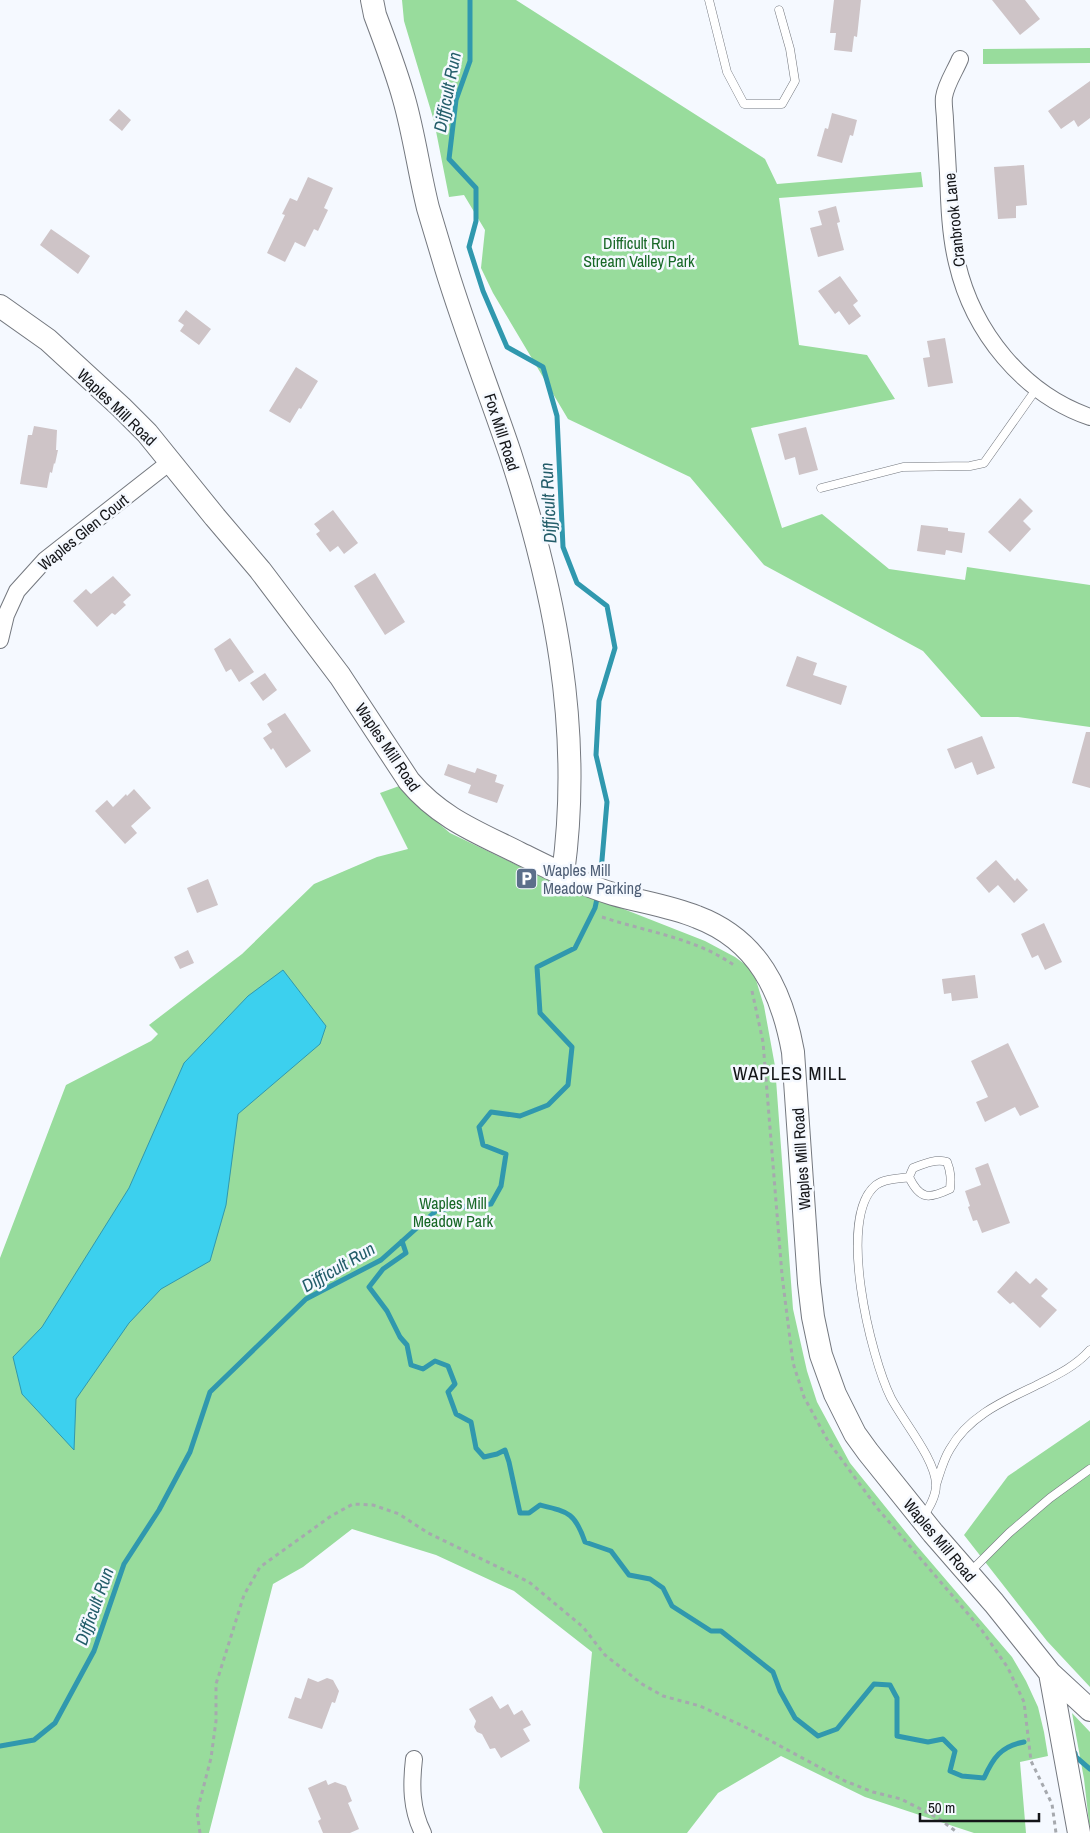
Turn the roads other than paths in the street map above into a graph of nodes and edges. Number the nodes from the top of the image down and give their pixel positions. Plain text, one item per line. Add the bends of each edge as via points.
1 (372, 0) edge
2 (709, 0) edge
3 (779, 10) dead end
4 (960, 59) dead end
5 (0, 306) edge
6 (1036, 388) junction
7 (1090, 417) edge
8 (170, 462) junction
9 (821, 488) dead end
10 (0, 640) edge
11 (573, 879) junction
12 (909, 1177) junction
13 (1090, 1350) edge
14 (1090, 1469) edge
15 (936, 1485) junction
16 (922, 1518) junction
17 (968, 1573) junction
18 (1050, 1673) junction
19 (1090, 1710) edge
20 (414, 1759) dead end
21 (423, 1833) edge
22 (1079, 1833) edge

1 - 11 main road, Fox Mill Road via 405,101 428,207 510,455 551,602 562,667 570,755
2 - 3 lane via 727,72 744,104 782,104 794,81 790,49
4 - 6 street, Cranbrook Lane via 944,98 956,263 984,329 1004,357
5 - 8 main road, Waples Mill Road via 48,340 147,433
6 - 7 street, Cranbrook Lane via 1048,398
6 - 9 lane via 984,463 903,467
8 - 10 street, Waples Glen Court via 45,560 17,591 6,615
8 - 11 main road, Waples Mill Road via 266,577 340,676 420,794 456,822
11 - 16 main road, Waples Mill Road via 716,925 744,945 772,982 785,1014 793,1052 809,1283 821,1355 835,1394 855,1434
12 - 12 lane via 921,1194 930,1197 950,1189 948,1162 944,1160 914,1168
12 - 15 lane via 886,1180 869,1194 863,1207 858,1257 876,1360 891,1398 925,1454
13 - 15 lane via 1056,1376 1004,1400 970,1424 949,1449
14 - 17 lane via 1050,1498
15 - 16 lane via 930,1506
16 - 17 main road, Waples Mill Road
17 - 18 main road, Waples Mill Road
18 - 19 main road
18 - 22 main road, Waples Mill Road
20 - 21 street via 413,1805

